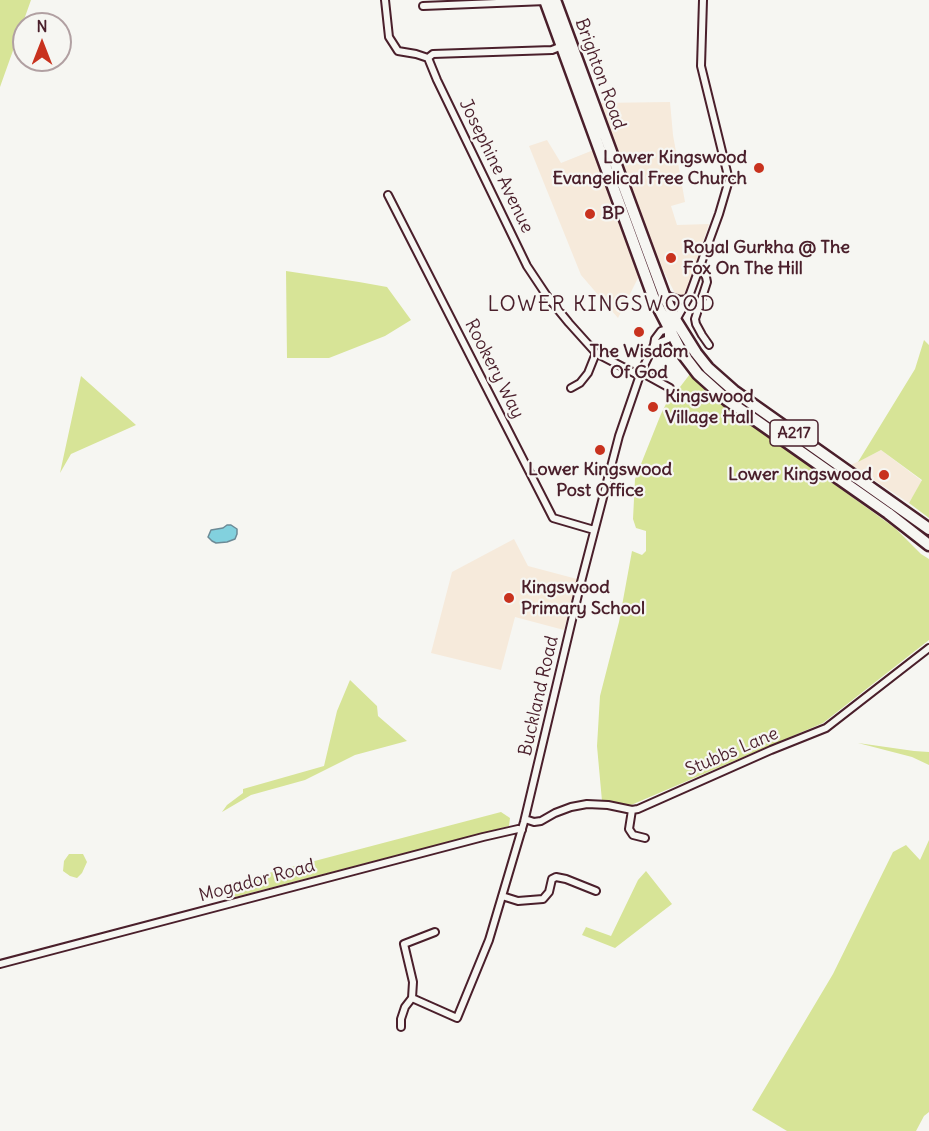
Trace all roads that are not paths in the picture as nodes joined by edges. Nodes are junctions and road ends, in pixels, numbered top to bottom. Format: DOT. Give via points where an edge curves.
graph roads {
  1 [pos="385,0"];
  2 [pos="546,0"];
  3 [pos="555,0"];
  4 [pos="703,0"];
  5 [pos="423,6"];
  6 [pos="562,46"];
  7 [pos="428,58"];
  8 [pos="388,195"];
  9 [pos="699,267"];
  10 [pos="664,295"];
  11 [pos="688,299"];
  12 [pos="672,325"];
  13 [pos="709,345"];
  14 [pos="596,353"];
  15 [pos="640,374"];
  16 [pos="571,387"];
  17 [pos="670,388"];
  18 [pos="929,529"];
  19 [pos="594,530"];
  20 [pos="929,545"];
  21 [pos="929,648"];
  22 [pos="632,810"];
  23 [pos="525,819"];
  24 [pos="522,830"];
  25 [pos="645,838"];
  26 [pos="596,891"];
  27 [pos="502,896"];
  28 [pos="435,932"];
  29 [pos="0,964"];
  30 [pos="412,998"];
  31 [pos="401,1027"];
  1 -- 7 [label="street" via="389,37 398,51"];
  2 -- 5 [label="street"];
  2 -- 6 [label="highway, Brighton Road / A217"];
  3 -- 10 [label="highway, Brighton Road / A217"];
  4 -- 9 [label="street, Buckland Road" via="700,66 729,180"];
  6 -- 7 [label="street" via="552,50 433,54"];
  6 -- 12 [label="highway, Brighton Road / A217" via="654,299"];
  7 -- 14 [label="street, Josephine Avenue" via="527,266"];
  8 -- 19 [label="street, Rookery Way" via="553,518"];
  9 -- 11 [label="street, Buckland Road"];
  9 -- 13 [label="street" via="706,282 695,319"];
  10 -- 11 [label="street"];
  10 -- 12 [label="highway, Brighton Road / A217"];
  11 -- 12 [label="street, Buckland Road"];
  12 -- 15 [label="street, Buckland Road" via="655,339"];
  12 -- 18 [label="highway, Brighton Road / A217" via="708,368 734,391"];
  12 -- 20 [label="highway, Brighton Road / A217" via="682,353 710,386"];
  14 -- 15 [label="street, Josephine Avenue"];
  14 -- 16 [label="street" via="588,373"];
  15 -- 17 [label="street, Josephine Avenue"];
  15 -- 19 [label="street, Buckland Road"];
  19 -- 23 [label="street, Buckland Road"];
  21 -- 22 [label="street, Stubbs Lane" via="826,728"];
  22 -- 23 [label="street" via="587,804 540,821"];
  22 -- 25 [label="street" via="629,829"];
  23 -- 24 [label="street, Buckland Road"];
  24 -- 27 [label="street, Buckland Road"];
  24 -- 29 [label="street, Mogador Road"];
  26 -- 27 [label="street" via="556,877 543,898 518,901"];
  27 -- 30 [label="street, Buckland Road" via="489,940 457,1018"];
  28 -- 30 [label="street" via="404,944 413,982"];
  30 -- 31 [label="street" via="405,1007"];
}
